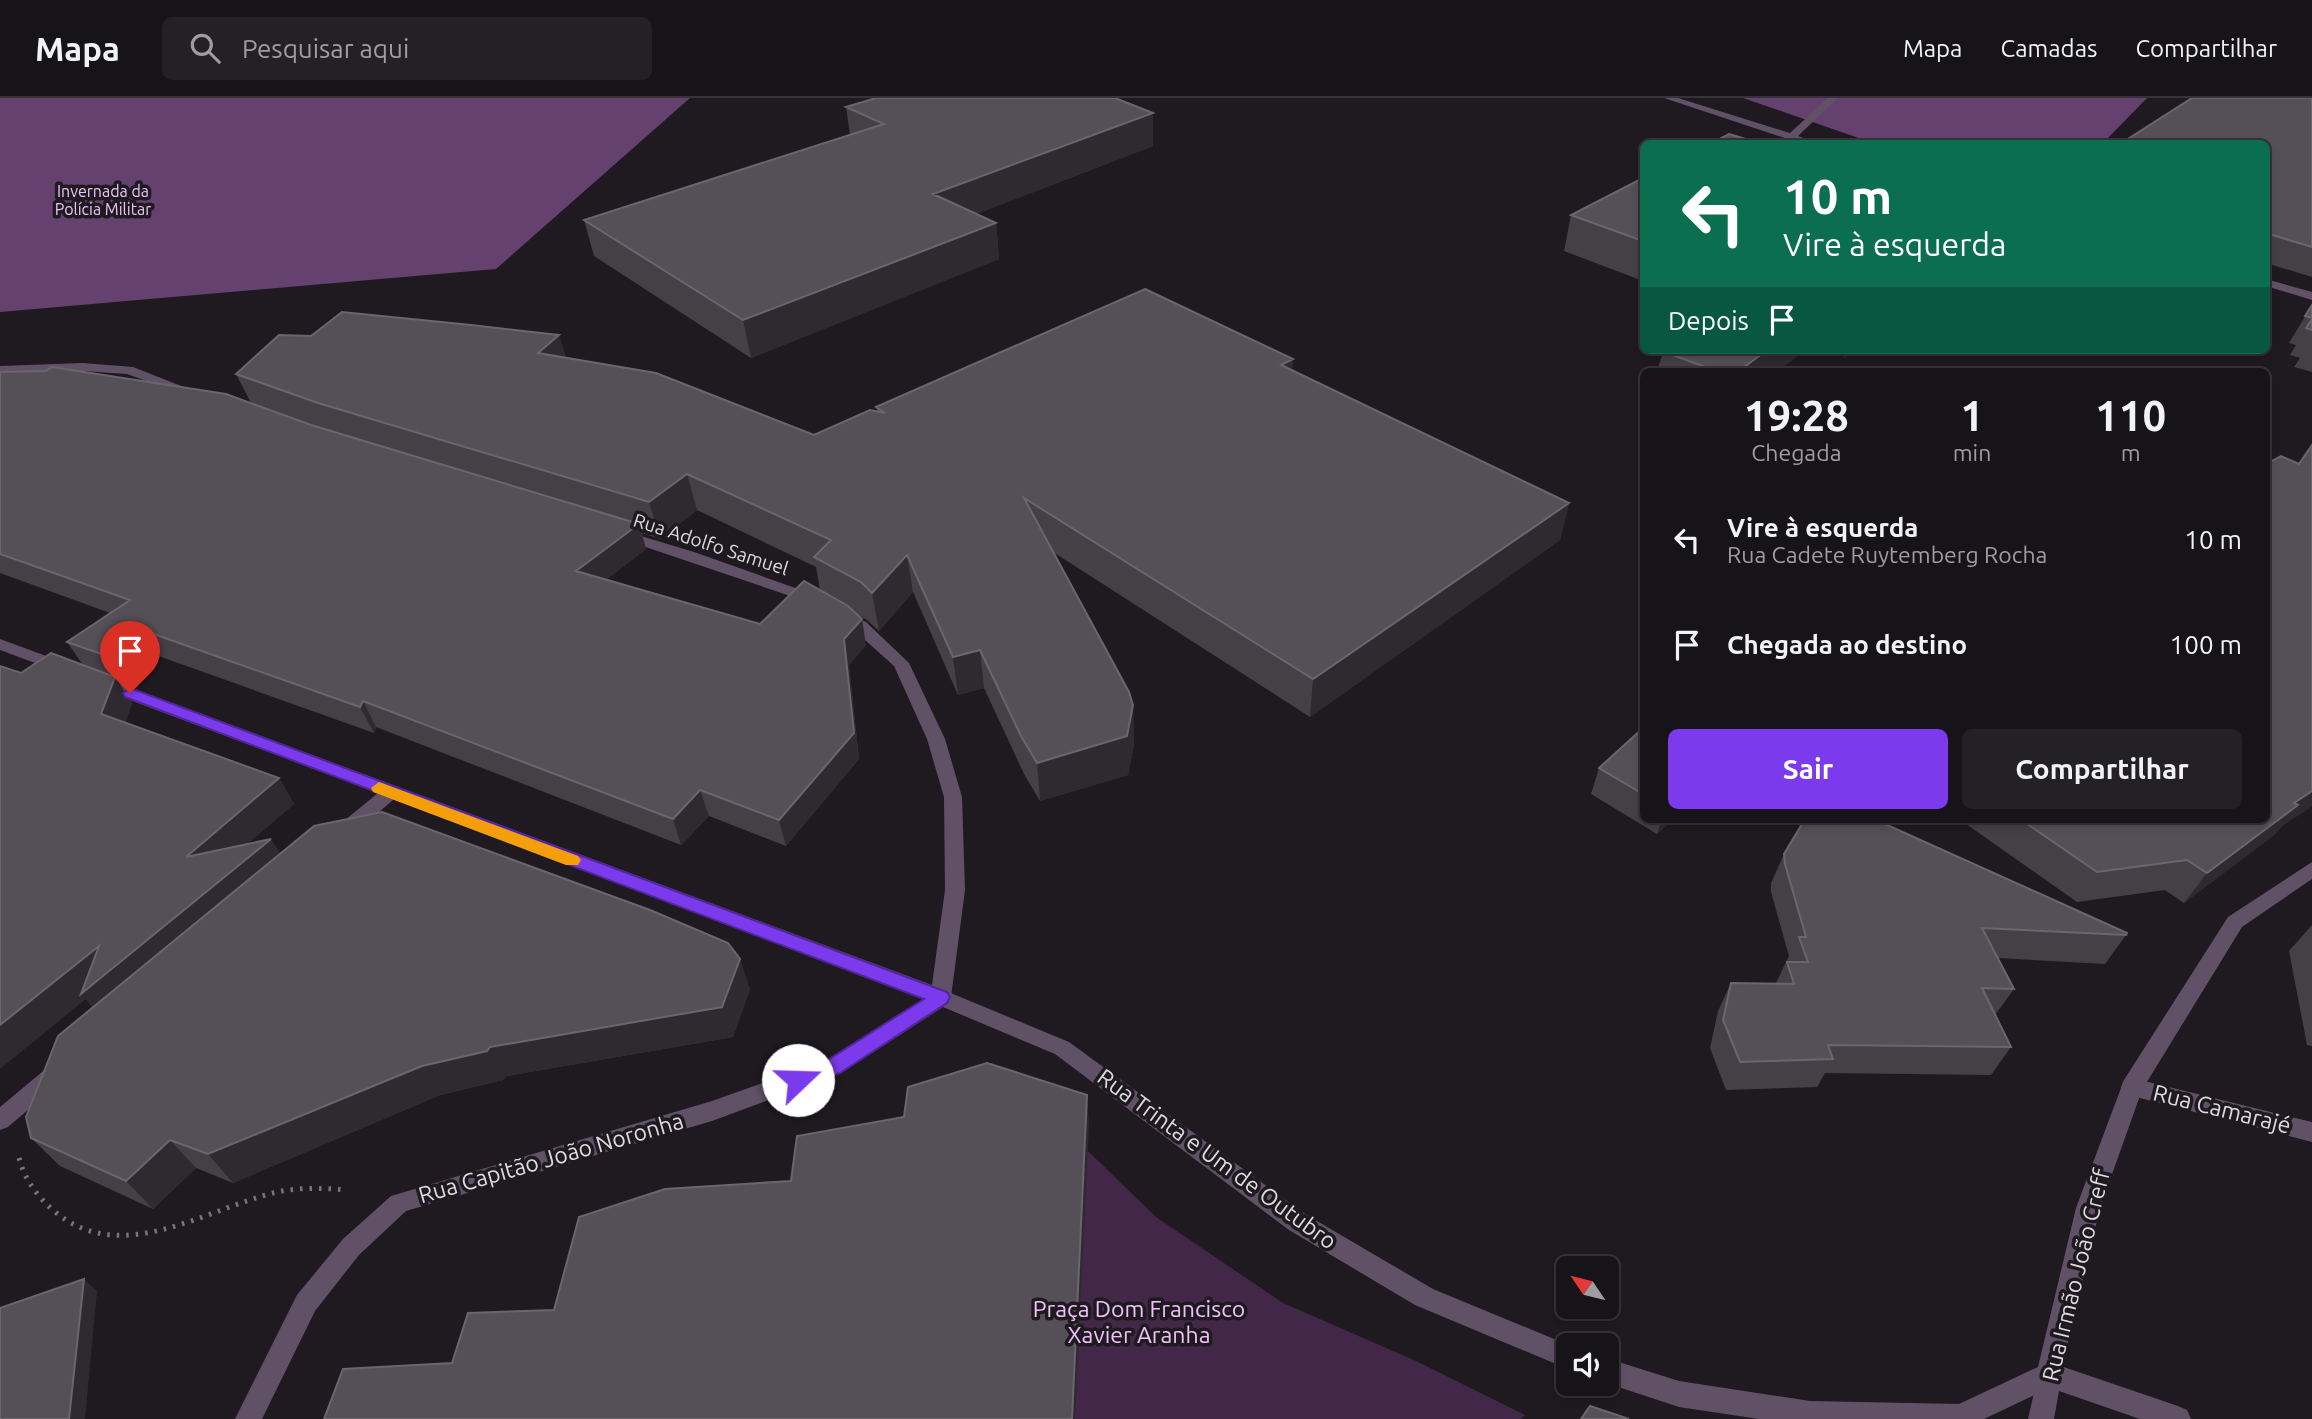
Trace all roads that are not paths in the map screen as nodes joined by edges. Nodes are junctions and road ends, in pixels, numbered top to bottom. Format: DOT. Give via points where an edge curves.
graph roads {
  1 [pos="1669,98"];
  2 [pos="1833,98"];
  3 [pos="1792,136"];
  4 [pos="1804,140"];
  5 [pos="2270,283"];
  6 [pos="2312,296"];
  7 [pos="0,370"];
  8 [pos="205,398"];
  9 [pos="609,530"];
  10 [pos="0,644"];
  11 [pos="391,792"];
  12 [pos="327,846"];
  13 [pos="2312,869"];
  14 [pos="941,997"];
  15 [pos="72,1060"];
  16 [pos="2132,1087"];
  17 [pos="4,1117"];
  18 [pos="2312,1132"];
  19 [pos="1556,1352"];
  20 [pos="1619,1374"];
  21 [pos="2049,1375"];
  22 [pos="248,1419"];
  23 [pos="2040,1419"];
  24 [pos="2178,1419"];
  1 -- 3 [label="street"];
  2 -- 3 [label="street"];
  3 -- 4 [label="street"];
  5 -- 6 [label="street"];
  7 -- 8 [label="street" via="129,370"];
  9 -- 14 [label="street, Rua Adolfo Samuel" via="808,596 860,626 901,663 936,739 953,797 956,890"];
  10 -- 11 [label="street, Rua Trinta e Um de Outubro"];
  11 -- 12 [label="street"];
  11 -- 14 [label="street, Rua Trinta e Um de Outubro"];
  13 -- 16 [label="street, Rua Irmão João Creff" via="2235,922"];
  14 -- 19 [label="street, Rua Trinta e Um de Outubro" via="1062,1048 1297,1222 1424,1297"];
  14 -- 22 [label="street, Rua Capitão João Noronha" via="833,1067 712,1111 399,1203 351,1247 306,1303"];
  15 -- 17 [label="street"];
  16 -- 18 [label="street, Rua Camarajé"];
  16 -- 21 [label="street, Rua Irmão João Creff" via="2088,1208"];
  20 -- 21 [label="street" via="1679,1394 1810,1414 1961,1417"];
  21 -- 23 [label="street, Rua Irmão João Creff"];
  21 -- 24 [label="street"];
}
